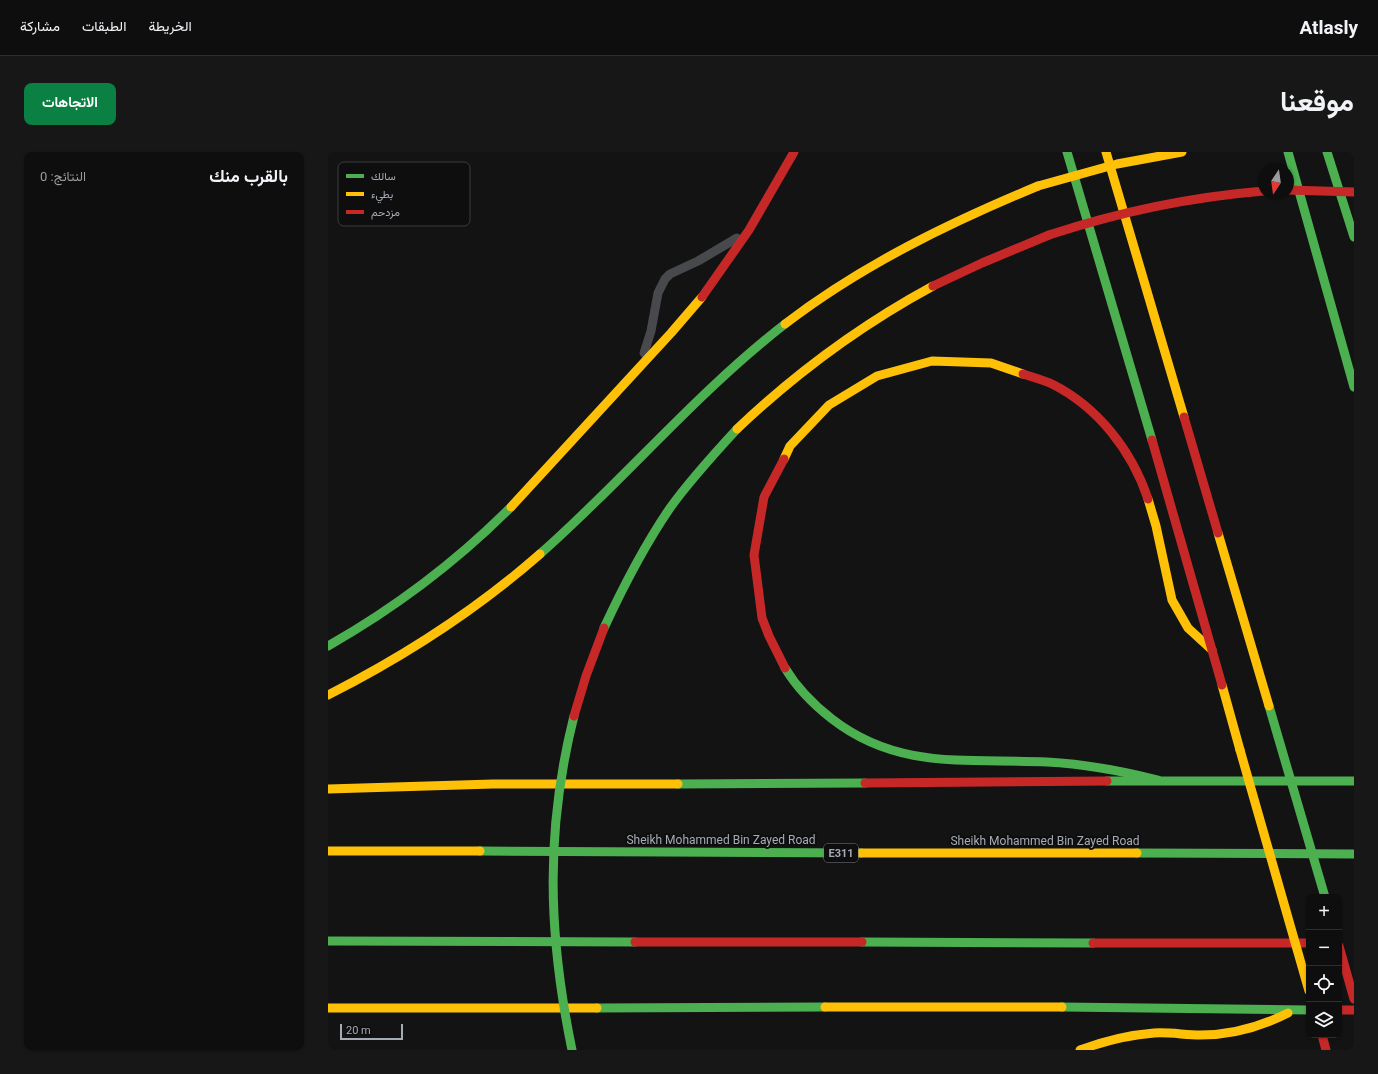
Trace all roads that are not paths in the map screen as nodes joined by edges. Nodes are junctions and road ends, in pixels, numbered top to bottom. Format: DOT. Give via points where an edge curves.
graph roads {
  1 [pos="794,152"];
  2 [pos="1067,152"];
  3 [pos="1106,152"];
  4 [pos="1182,152"];
  5 [pos="1288,152"];
  6 [pos="1327,152"];
  7 [pos="1294,190"];
  8 [pos="1258,192"];
  9 [pos="1354,192"];
  10 [pos="753,224"];
  11 [pos="1354,237"];
  12 [pos="634,372"];
  13 [pos="1354,388"];
  14 [pos="328,646"];
  15 [pos="1212,650"];
  16 [pos="328,694"];
  17 [pos="1158,780"];
  18 [pos="1354,781"];
  19 [pos="328,789"];
  20 [pos="328,851"];
  21 [pos="1354,854"];
  22 [pos="1324,894"];
  23 [pos="328,941"];
  24 [pos="1306,943"];
  25 [pos="1342,944"];
  26 [pos="1306,980"];
  27 [pos="1354,999"];
  28 [pos="328,1008"];
  29 [pos="1294,1010"];
  30 [pos="1306,1010"];
  31 [pos="1342,1010"];
  32 [pos="1354,1010"];
  33 [pos="1323,1038"];
  34 [pos="572,1050"];
  35 [pos="1080,1050"];
  36 [pos="1326,1050"];
  1 -- 10 [label="highway"];
  2 -- 15 [label="highway, bridge"];
  3 -- 22 [label="highway, bridge"];
  4 -- 16 [label="highway, bridge" via="1117,164 1038,186 940,228 848,280 804,310 722,376 576,520 481,602 401,656"];
  5 -- 13 [label="highway"];
  6 -- 11 [label="highway"];
  7 -- 9 [label="highway, bridge"];
  8 -- 34 [label="highway, bridge" via="1171,202 1128,211 1049,235 986,260 941,282 849,337 777,393 706,462 639,558 604,628 576,705 560,779 554,827 552,904 560,990"];
  10 -- 12 [label="highway" via="698,302"];
  10 -- 12 [label="lane" via="717,250 665,279 658,293 644,353"];
  12 -- 14 [label="highway" via="486,532 417,589"];
  15 -- 17 [label="highway" via="1188,628 1176,610 1150,504 1129,458 1115,437 1080,402 1038,377 990,362 966,360 916,363 881,374 848,390 809,421 793,440 769,483 761,506 753,555 754,580 760,610 775,650 787,672 819,709 838,725 860,738 906,756 930,760 1072,764 1101,767"];
  15 -- 26 [label="highway, bridge"];
  17 -- 18 [label="highway"];
  17 -- 19 [label="highway" via="955,784 493,784"];
  20 -- 21 [label="highway, Sheikh Mohammed Bin Zayed Road / E311"];
  23 -- 24 [label="highway"];
  25 -- 27 [label="highway"];
  28 -- 29 [label="highway" via="1030,1006"];
  29 -- 30 [label="highway"];
  29 -- 35 [label="highway" via="1274,1021 1230,1034 1156,1033 1104,1041"];
  31 -- 32 [label="highway"];
  33 -- 36 [label="highway"];
}
